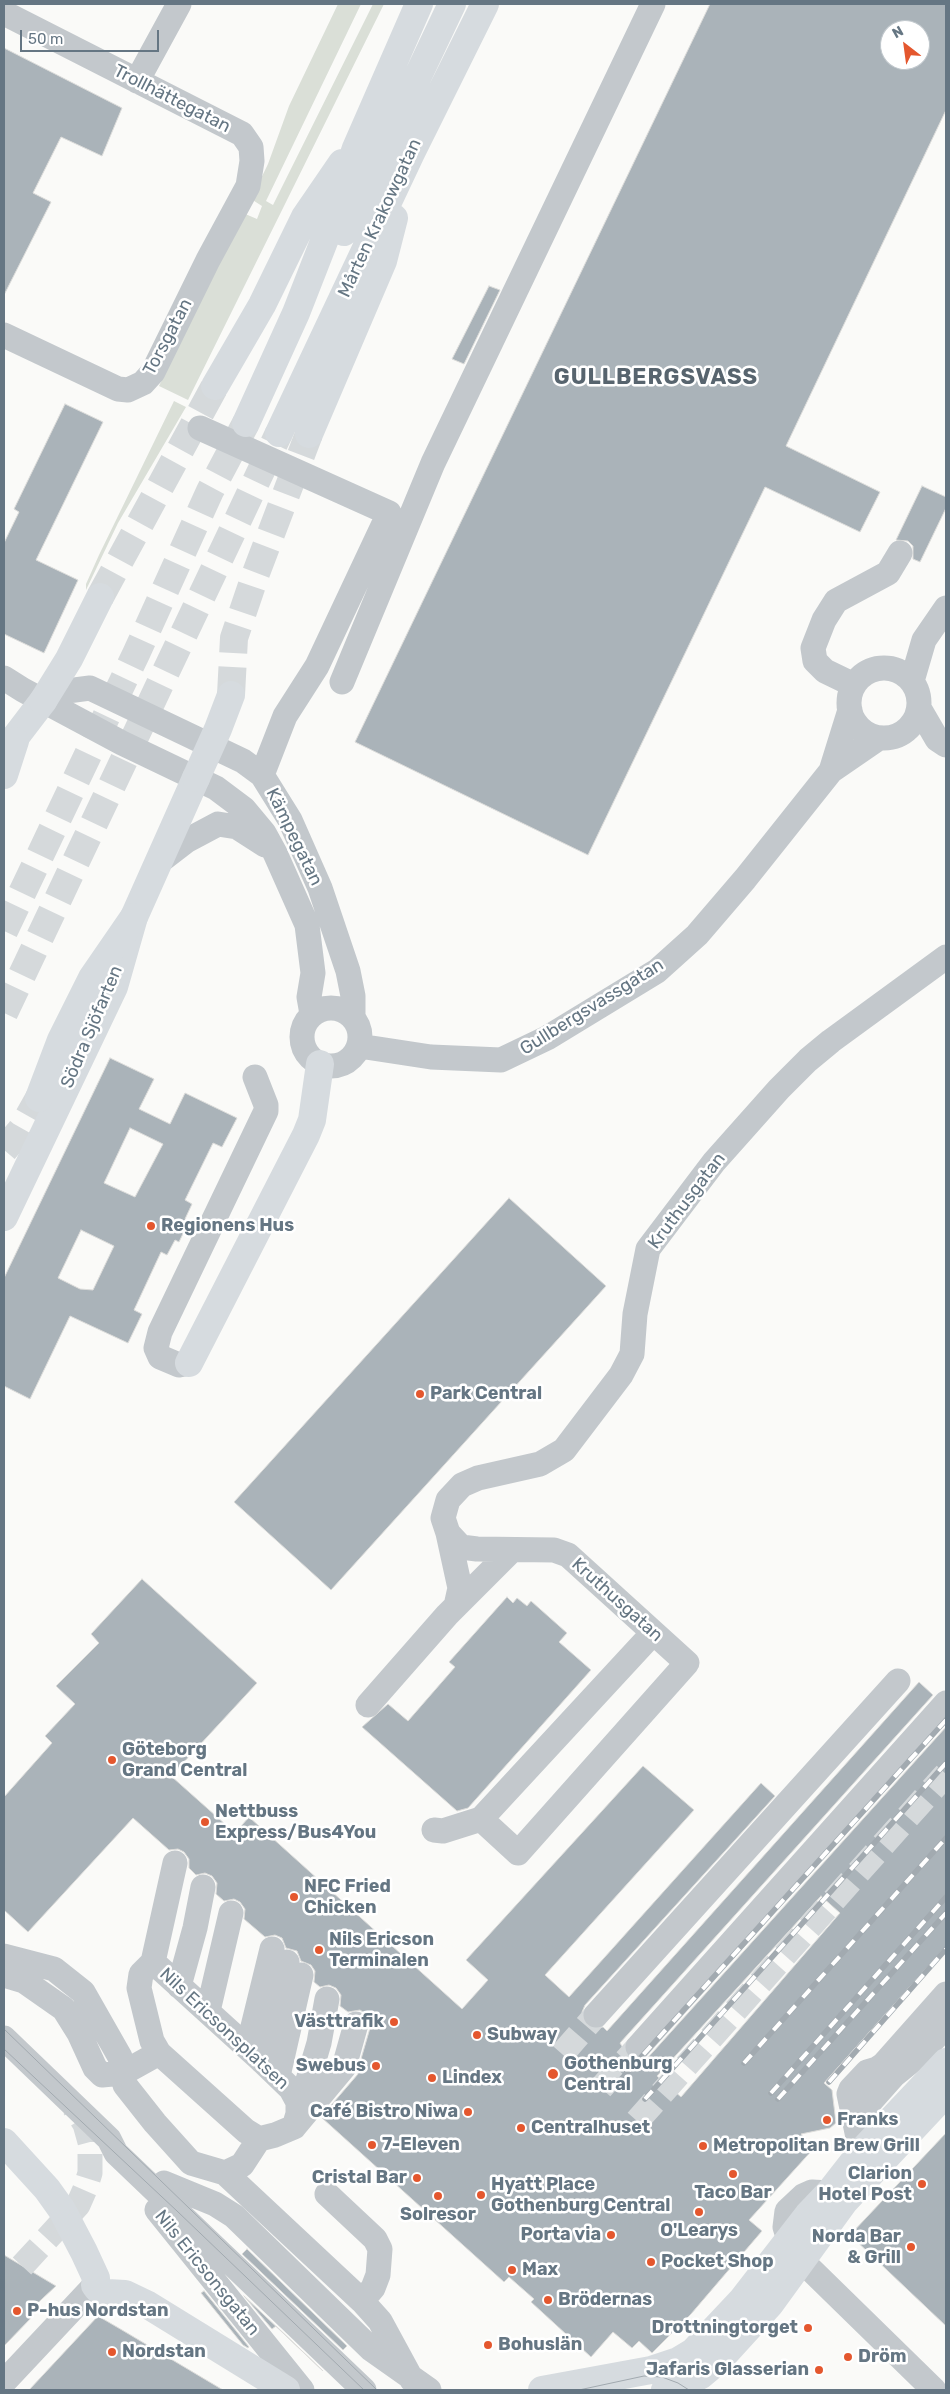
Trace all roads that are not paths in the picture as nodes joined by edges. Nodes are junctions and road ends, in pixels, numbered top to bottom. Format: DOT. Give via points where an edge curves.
graph roads {
  1 [pos="179,4"];
  2 [pos="419,4"];
  3 [pos="452,4"];
  4 [pos="485,4"];
  5 [pos="653,4"];
  6 [pos="4,14"];
  7 [pos="137,81"];
  8 [pos="362,135"];
  9 [pos="411,153"];
  10 [pos="208,260"];
  11 [pos="296,313"];
  12 [pos="4,335"];
  13 [pos="215,386"];
  14 [pos="246,423"];
  15 [pos="200,428"];
  16 [pos="279,433"];
  17 [pos="310,434"];
  18 [pos="900,553"];
  19 [pos="100,597"];
  20 [pos="946,608"];
  21 [pos="924,640"];
  22 [pos="882,668"];
  23 [pos="4,678"];
  24 [pos="912,680"];
  25 [pos="342,682"];
  26 [pos="854,685"];
  27 [pos="231,695"];
  28 [pos="43,701"];
  29 [pos="920,708"];
  30 [pos="850,710"];
  31 [pos="889,736"];
  32 [pos="942,742"];
  33 [pos="9,747"];
  34 [pos="210,747"];
  35 [pos="831,771"];
  36 [pos="262,774"];
  37 [pos="4,775"];
  38 [pos="196,778"];
  39 [pos="275,853"];
  40 [pos="160,861"];
  41 [pos="134,917"];
  42 [pos="946,957"];
  43 [pos="312,1014"];
  44 [pos="353,1018"];
  45 [pos="359,1046"];
  46 [pos="320,1064"];
  47 [pos="255,1077"];
  48 [pos="39,1098"];
  49 [pos="4,1217"];
  50 [pos="189,1363"];
  51 [pos="448,1533"];
  52 [pos="512,1550"];
  53 [pos="456,1606"];
  54 [pos="653,1633"];
  55 [pos="898,1681"];
  56 [pos="946,1703"];
  57 [pos="368,1705"];
  58 [pos="481,1819"];
  59 [pos="434,1830"];
  60 [pos="266,1943"];
  61 [pos="4,1956"];
  62 [pos="4,1975"];
  63 [pos="946,1994"];
  64 [pos="596,2015"];
  65 [pos="946,2026"];
  66 [pos="4,2038"];
  67 [pos="233,2039"];
  68 [pos="638,2047"];
  69 [pos="159,2053"];
  70 [pos="946,2062"];
  71 [pos="123,2073"];
  72 [pos="946,2093"];
  73 [pos="854,2120"];
  74 [pos="259,2139"];
  75 [pos="4,2142"];
  76 [pos="112,2146"];
  77 [pos="861,2152"];
  78 [pos="225,2173"];
  79 [pos="164,2183"];
  80 [pos="327,2194"];
  81 [pos="190,2216"];
  82 [pos="794,2250"];
  83 [pos="95,2282"];
  84 [pos="362,2301"];
  85 [pos="4,2382"];
  86 [pos="420,2385"];
  87 [pos="574,2387"];
  88 [pos="286,2390"];
  89 [pos="302,2390"];
  90 [pos="364,2390"];
  91 [pos="377,2390"];
  92 [pos="542,2390"];
  93 [pos="665,2390"];
  94 [pos="934,2390"];
  1 -- 7 [label="street"];
  2 -- 8 [label="main road"];
  3 -- 11 [label="main road" via="344,231"];
  4 -- 9 [label="main road, Mårten Krakowgatan"];
  5 -- 25 [label="street" via="433,463"];
  6 -- 7 [label="street, Trollhättegatan"];
  7 -- 10 [label="street, Trollhättegatan" via="242,134 251,147 248,186"];
  8 -- 11 [label="main road"];
  8 -- 13 [label="main road" via="305,217 262,305"];
  9 -- 16 [label="main road, Mårten Krakowgatan"];
  9 -- 17 [label="main road" via="382,261"];
  10 -- 12 [label="street, Torsgatan" via="153,372 136,388 118,389"];
  11 -- 14 [label="main road"];
  15 -- 36 [label="street" via="389,513 317,666 285,716"];
  18 -- 26 [label="street" via="888,573 836,602 824,620 813,648 815,661 825,671"];
  19 -- 28 [label="main road" via="69,659"];
  20 -- 21 [label="street"];
  21 -- 22 [label="street"];
  21 -- 24 [label="street"];
  22 -- 24 [label="street" via="898,670"];
  22 -- 26 [label="street" via="866,673"];
  23 -- 28 [label="street, Kämpegatan"];
  24 -- 29 [label="street"];
  26 -- 30 [label="street, Gullbergsvassgatan"];
  27 -- 34 [label="main road, Södra Sjöfarten"];
  28 -- 33 [label="main road"];
  28 -- 34 [label="street, Kämpegatan" via="62,692 90,688"];
  28 -- 38 [label="street, Kämpegatan"];
  29 -- 31 [label="street, Gullbergsvassgatan" via="913,723"];
  29 -- 32 [label="street"];
  30 -- 31 [label="street" via="860,728"];
  30 -- 35 [label="street, Gullbergsvassgatan"];
  31 -- 32 [label="street"];
  31 -- 35 [label="street, Gullbergsvassgatan"];
  33 -- 37 [label="main road"];
  34 -- 36 [label="street, Kämpegatan" via="243,761"];
  34 -- 38 [label="main road, Södra Sjöfarten"];
  35 -- 45 [label="street, Gullbergsvassgatan" via="697,935 656,971 547,1038 501,1060 431,1057"];
  36 -- 44 [label="street, Kämpegatan" via="290,820 320,888 348,971"];
  38 -- 39 [label="street, Kämpegatan" via="244,809 264,833"];
  38 -- 40 [label="main road, Södra Sjöfarten"];
  39 -- 40 [label="street, Kämpegatan" via="238,827 218,824 186,841"];
  39 -- 43 [label="street, Kämpegatan" via="307,924 313,973 309,997"];
  40 -- 41 [label="main road, Södra Sjöfarten"];
  41 -- 48 [label="main road" via="92,978"];
  41 -- 49 [label="main road, Södra Sjöfarten" via="114,987"];
  42 -- 51 [label="street, Kruthusgatan" via="808,1060 714,1162 648,1250 634,1314 632,1354 621,1375 564,1450 540,1464 478,1478 462,1485 448,1500 443,1518"];
  43 -- 44 [label="street" via="331,1008 344,1011"];
  43 -- 46 [label="street" via="304,1025 302,1038 305,1051"];
  44 -- 45 [label="street" via="360,1034"];
  45 -- 46 [label="street" via="344,1063"];
  46 -- 50 [label="main road" via="312,1120 306,1135"];
  47 -- 50 [label="street" via="266,1111 160,1332 156,1348 160,1358 179,1365"];
  51 -- 52 [label="street, Kruthusgatan" via="461,1547"];
  51 -- 53 [label="street, Kruthusgatan" via="460,1588"];
  52 -- 53 [label="street"];
  52 -- 54 [label="street, Kruthusgatan" via="554,1550 568,1555"];
  53 -- 57 [label="street"];
  54 -- 58 [label="street"];
  54 -- 58 [label="street, Kruthusgatan" via="687,1664 518,1853"];
  55 -- 64 [label="street"];
  56 -- 68 [label="street"];
  58 -- 59 [label="street" via="443,1831"];
  60 -- 67 [label="street"];
  60 -- 67 [label="street"];
  60 -- 67 [label="street"];
  60 -- 67 [label="street"];
  60 -- 67 [label="street" via="209,1941"];
  60 -- 67 [label="street" via="319,2043"];
  60 -- 67 [label="street" via="344,2067"];
  61 -- 71 [label="street" via="54,1969 83,1992 120,2057"];
  62 -- 71 [label="street" via="24,1981 64,2009 102,2076"];
  63 -- 73 [label="street" via="884,2065 867,2072 851,2089"];
  65 -- 73 [label="street" via="920,2054 894,2075"];
  66 -- 76 [label="street"];
  67 -- 69 [label="street, Nils Ericsonsplatsen" via="141,1974 139,1988 152,2041"];
  67 -- 74 [label="street" via="275,2135"];
  69 -- 71 [label="street"];
  69 -- 74 [label="street, Nils Ericsonsplatsen"];
  70 -- 77 [label="main road"];
  71 -- 78 [label="street" via="125,2085 191,2163"];
  72 -- 82 [label="main road" via="844,2202"];
  73 -- 77 [label="street"];
  74 -- 78 [label="street" via="242,2165"];
  75 -- 83 [label="main road" via="62,2210"];
  76 -- 79 [label="street" via="124,2144"];
  76 -- 81 [label="street"];
  76 -- 89 [label="street, Nils Ericsonsgatan" via="145,2195"];
  77 -- 82 [label="main road" via="829,2193"];
  78 -- 84 [label="street"];
  79 -- 81 [label="street"];
  79 -- 86 [label="street" via="215,2204 234,2216 379,2356"];
  80 -- 84 [label="street" via="375,2239 380,2249 378,2275 373,2288"];
  81 -- 90 [label="street"];
  81 -- 91 [label="street"];
  82 -- 87 [label="main road" via="693,2352 661,2367"];
  82 -- 93 [label="main road" via="770,2304 719,2360 701,2375"];
  82 -- 94 [label="street"];
  83 -- 85 [label="street"];
  83 -- 88 [label="main road, Nils Ericsonsgatan" via="106,2276 115,2281 125,2294"];
  84 -- 86 [label="street" via="380,2321"];
  87 -- 92 [label="main road"];
}
